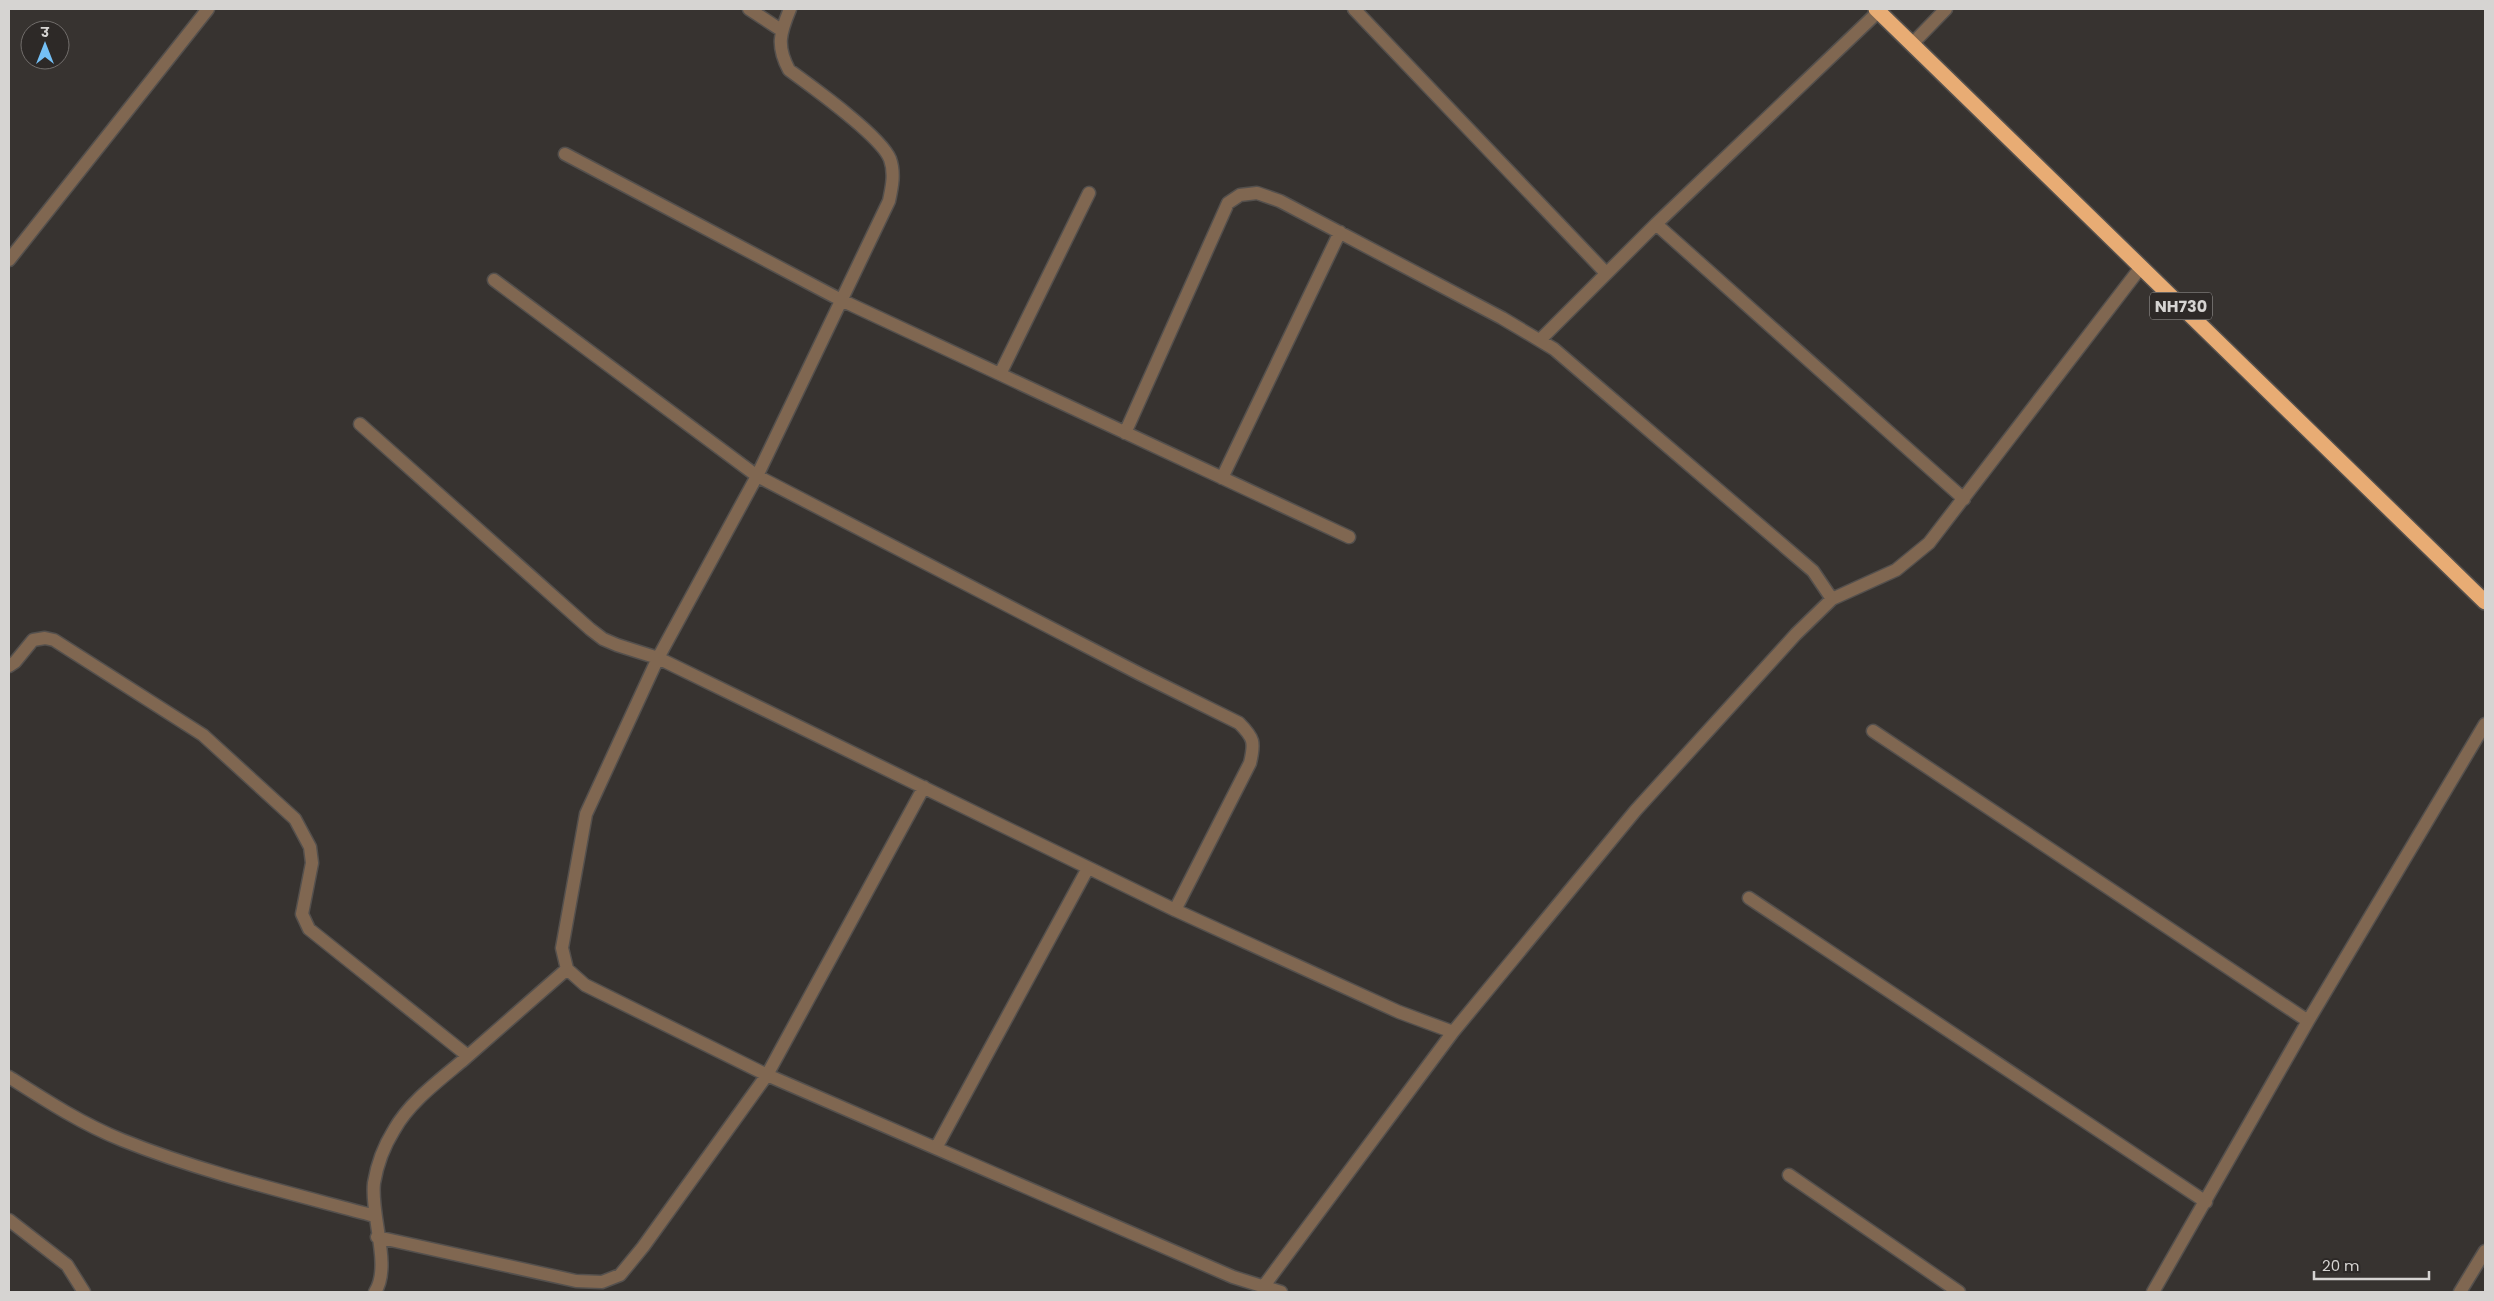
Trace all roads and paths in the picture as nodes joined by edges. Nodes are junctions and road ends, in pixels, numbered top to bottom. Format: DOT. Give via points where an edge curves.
graph roads {
  1 [pos="208,9"];
  2 [pos="749,9"];
  3 [pos="790,9"];
  4 [pos="1354,9"];
  5 [pos="1946,9"];
  6 [pos="1878,10"];
  7 [pos="781,30"];
  8 [pos="1912,44"];
  9 [pos="566,154"];
  10 [pos="1089,193"];
  11 [pos="1656,224"];
  12 [pos="1340,232"];
  13 [pos="9,260"];
  14 [pos="2141,267"];
  15 [pos="1606,273"];
  16 [pos="494,280"];
  17 [pos="841,300"];
  18 [pos="1540,340"];
  19 [pos="1000,374"];
  20 [pos="360,424"];
  21 [pos="1125,433"];
  22 [pos="757,476"];
  23 [pos="1222,478"];
  24 [pos="1964,499"];
  25 [pos="1349,538"];
  26 [pos="1832,598"];
  27 [pos="2485,602"];
  28 [pos="658,658"];
  29 [pos="9,666"];
  30 [pos="2485,724"];
  31 [pos="1873,732"];
  32 [pos="924,787"];
  33 [pos="1088,868"];
  34 [pos="1749,898"];
  35 [pos="1174,910"];
  36 [pos="567,969"];
  37 [pos="2308,1021"];
  38 [pos="1453,1032"];
  39 [pos="468,1056"];
  40 [pos="767,1075"];
  41 [pos="9,1077"];
  42 [pos="936,1148"];
  43 [pos="1789,1175"];
  44 [pos="2206,1202"];
  45 [pos="374,1216"];
  46 [pos="9,1220"];
  47 [pos="377,1237"];
  48 [pos="2485,1251"];
  49 [pos="602,1282"];
  50 [pos="1263,1287"];
  51 [pos="84,1292"];
  52 [pos="375,1292"];
  53 [pos="593,1292"];
  54 [pos="1280,1292"];
  55 [pos="1959,1292"];
  56 [pos="2153,1292"];
  57 [pos="2460,1292"];
  1 -- 13 [label="street"];
  2 -- 7 [label="street"];
  3 -- 7 [label="street"];
  4 -- 15 [label="street"];
  5 -- 8 [label="street"];
  6 -- 8 [label="highway, NH730"];
  6 -- 11 [label="street"];
  7 -- 17 [label="street" via="781,55 789,70 879,142 890,159 893,180 889,201"];
  8 -- 14 [label="highway, NH730"];
  9 -- 17 [label="street"];
  10 -- 19 [label="street"];
  11 -- 15 [label="street"];
  11 -- 24 [label="street"];
  12 -- 18 [label="street"];
  12 -- 21 [label="street" via="1280,201 1257,193 1240,195 1228,204"];
  12 -- 23 [label="street"];
  14 -- 24 [label="street"];
  14 -- 27 [label="highway, NH730"];
  15 -- 18 [label="street"];
  16 -- 22 [label="street"];
  17 -- 19 [label="street"];
  17 -- 22 [label="street"];
  18 -- 26 [label="street" via="1554,348 1813,570"];
  19 -- 21 [label="street"];
  20 -- 28 [label="street" via="590,629 603,639"];
  21 -- 23 [label="street"];
  22 -- 28 [label="street"];
  22 -- 35 [label="street" via="1239,723 1251,735 1254,747 1250,763"];
  23 -- 25 [label="street"];
  24 -- 26 [label="street" via="1929,543 1910,561"];
  26 -- 38 [label="street" via="1636,810"];
  28 -- 32 [label="street"];
  28 -- 36 [label="street" via="586,814 562,948"];
  29 -- 39 [label="street" via="33,640 54,640 210,741 295,819 310,847 312,862 302,914 309,929"];
  30 -- 37 [label="street"];
  31 -- 37 [label="street"];
  32 -- 33 [label="street"];
  32 -- 40 [label="street"];
  33 -- 35 [label="street"];
  33 -- 42 [label="street"];
  34 -- 44 [label="street"];
  35 -- 38 [label="street" via="1399,1012"];
  36 -- 39 [label="street"];
  36 -- 40 [label="street" via="585,985"];
  37 -- 44 [label="street"];
  38 -- 50 [label="street"];
  39 -- 45 [label="street" via="428,1091 394,1128 374,1182"];
  40 -- 42 [label="street"];
  40 -- 49 [label="street" via="643,1247 620,1275"];
  41 -- 45 [label="street" via="51,1104 121,1140 210,1172"];
  42 -- 50 [label="street" via="1233,1277"];
  43 -- 55 [label="street"];
  44 -- 56 [label="street"];
  45 -- 47 [label="street"];
  46 -- 51 [label="street" via="67,1265"];
  47 -- 49 [label="street" via="576,1280"];
  47 -- 52 [label="street" via="381,1274"];
  48 -- 57 [label="street"];
  49 -- 53 [label="street"];
  50 -- 54 [label="street"];
}
